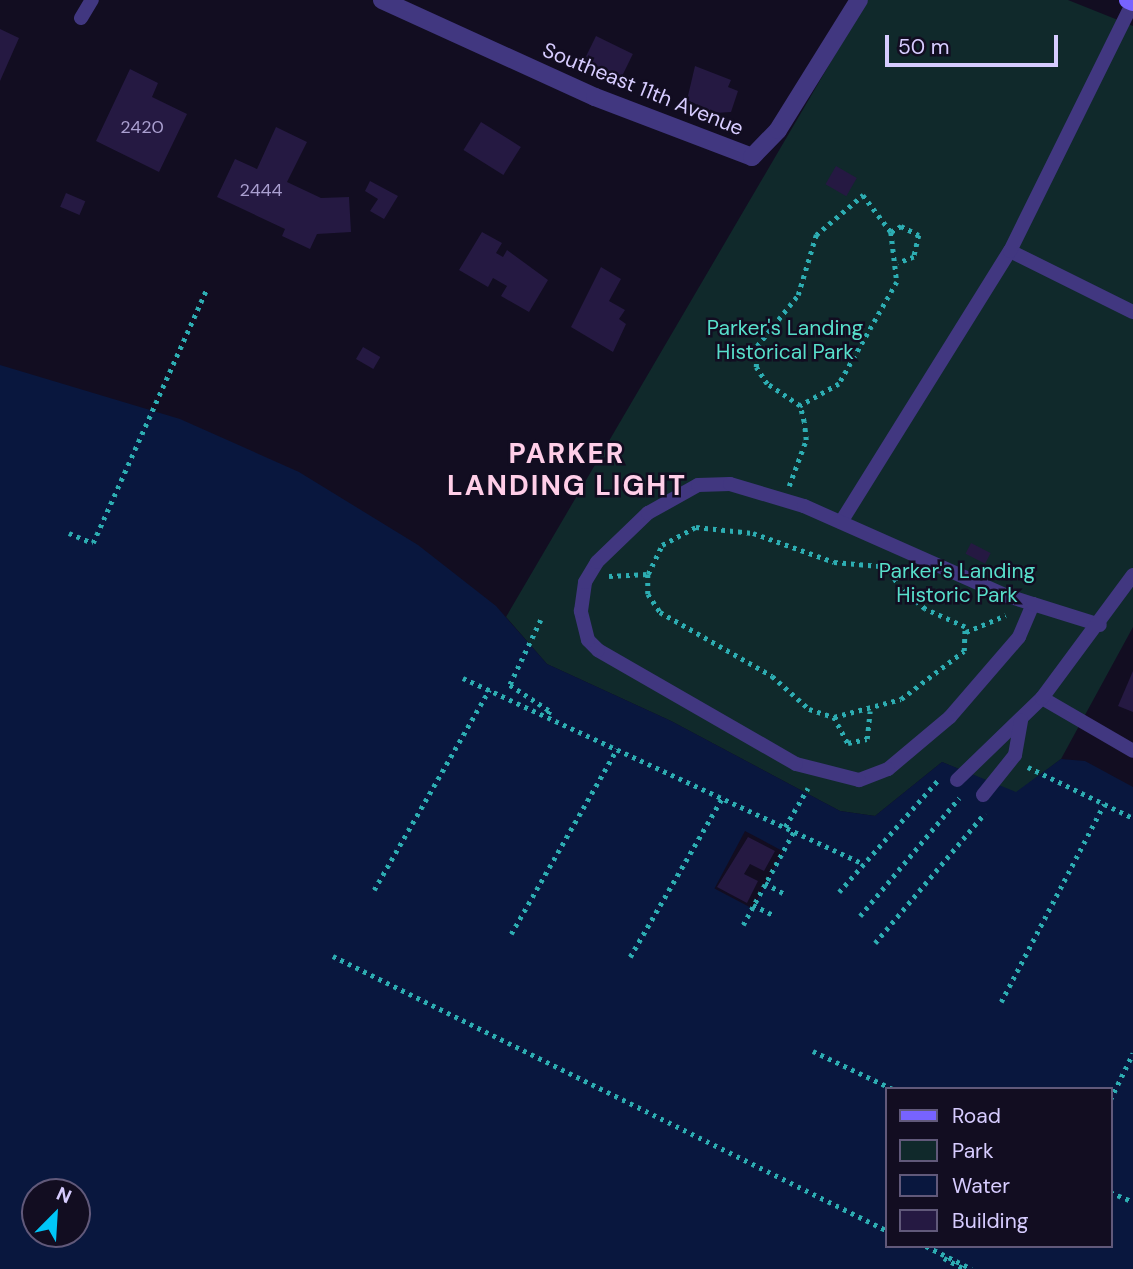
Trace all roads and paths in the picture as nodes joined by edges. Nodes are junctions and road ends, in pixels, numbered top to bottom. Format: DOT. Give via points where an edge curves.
graph roads {
  1 [pos="92,0"];
  2 [pos="382,0"];
  3 [pos="859,0"];
  4 [pos="1131,1"];
  5 [pos="81,18"];
  6 [pos="891,232"];
  7 [pos="1010,251"];
  8 [pos="898,263"];
  9 [pos="207,288"];
  10 [pos="1133,312"];
  11 [pos="800,405"];
  12 [pos="783,499"];
  13 [pos="841,522"];
  14 [pos="69,533"];
  15 [pos="900,550"];
  16 [pos="890,569"];
  17 [pos="592,572"];
  18 [pos="648,574"];
  19 [pos="1133,575"];
  20 [pos="1033,604"];
  21 [pos="541,620"];
  22 [pos="1100,625"];
  23 [pos="966,632"];
  24 [pos="463,678"];
  25 [pos="489,690"];
  26 [pos="1042,698"];
  27 [pos="870,710"];
  28 [pos="547,717"];
  29 [pos="834,717"];
  30 [pos="1021,721"];
  31 [pos="617,750"];
  32 [pos="1133,751"];
  33 [pos="1016,776"];
  34 [pos="955,782"];
  35 [pos="808,788"];
  36 [pos="722,798"];
  37 [pos="987,801"];
  38 [pos="1104,804"];
  39 [pos="1133,818"];
  40 [pos="785,827"];
  41 [pos="794,831"];
  42 [pos="864,864"];
  43 [pos="765,883"];
  44 [pos="374,890"];
  45 [pos="839,892"];
  46 [pos="787,895"];
  47 [pos="754,905"];
  48 [pos="776,916"];
  49 [pos="860,916"];
  50 [pos="743,925"];
  51 [pos="511,934"];
  52 [pos="876,943"];
  53 [pos="333,956"];
  54 [pos="630,957"];
  55 [pos="1001,1002"];
  56 [pos="813,1051"];
  57 [pos="1133,1054"];
  58 [pos="890,1087"];
  59 [pos="1112,1096"];
  60 [pos="1112,1193"];
  61 [pos="1133,1202"];
  62 [pos="884,1227"];
  63 [pos="923,1248"];
  64 [pos="930,1248"];
  65 [pos="965,1269"];
  66 [pos="972,1269"];
  1 -- 5 [label="lane"];
  2 -- 3 [label="street, Southeast 11th Avenue" via="595,97 752,157 778,130"];
  4 -- 7 [label="lane"];
  6 -- 8 [label="path"];
  6 -- 8 [label="path" via="901,226 919,234 914,257"];
  6 -- 11 [label="path" via="863,195 808,248 797,295 757,346 756,367 767,384"];
  7 -- 10 [label="lane"];
  7 -- 13 [label="lane"];
  8 -- 11 [label="path" via="890,304 850,369 839,384"];
  9 -- 14 [label="path" via="93,543"];
  11 -- 12 [label="path" via="806,440"];
  12 -- 13 [label="lane"];
  12 -- 17 [label="lane" via="730,484 682,491 648,513"];
  13 -- 15 [label="lane"];
  15 -- 16 [label="path"];
  15 -- 20 [label="lane"];
  16 -- 18 [label="path" via="834,562 753,533 696,527 662,545"];
  16 -- 23 [label="path" via="900,589 925,609 951,618"];
  17 -- 18 [label="path"];
  17 -- 20 [label="lane" via="581,611 588,640 598,650 796,764 859,780 888,769 950,717 1018,636"];
  18 -- 29 [label="path" via="648,594 660,612 772,676 809,709"];
  19 -- 22 [label="lane"];
  20 -- 22 [label="lane"];
  20 -- 23 [label="path"];
  21 -- 28 [label="path" via="510,685 550,711"];
  22 -- 26 [label="lane"];
  23 -- 27 [label="path" via="964,650 949,665 901,699"];
  24 -- 25 [label="path"];
  25 -- 28 [label="path"];
  25 -- 44 [label="path"];
  26 -- 30 [label="lane"];
  26 -- 32 [label="lane"];
  27 -- 29 [label="path"];
  27 -- 29 [label="path" via="867,739 848,743"];
  28 -- 31 [label="path"];
  30 -- 34 [label="lane" via="998,734"];
  30 -- 37 [label="lane" via="1015,755"];
  31 -- 36 [label="path"];
  31 -- 51 [label="path"];
  33 -- 38 [label="path" via="1025,765"];
  34 -- 42 [label="path"];
  34 -- 49 [label="path"];
  35 -- 40 [label="path"];
  36 -- 40 [label="path"];
  36 -- 54 [label="path"];
  37 -- 52 [label="path"];
  38 -- 39 [label="path"];
  38 -- 55 [label="path"];
  40 -- 41 [label="path"];
  41 -- 42 [label="path"];
  41 -- 43 [label="path"];
  42 -- 45 [label="path"];
  43 -- 46 [label="path"];
  43 -- 47 [label="path"];
  47 -- 48 [label="path"];
  47 -- 50 [label="path"];
  53 -- 62 [label="path"];
  56 -- 58 [label="path"];
  57 -- 59 [label="path"];
  60 -- 61 [label="path"];
  63 -- 65 [label="path"];
  64 -- 66 [label="path"];
}
